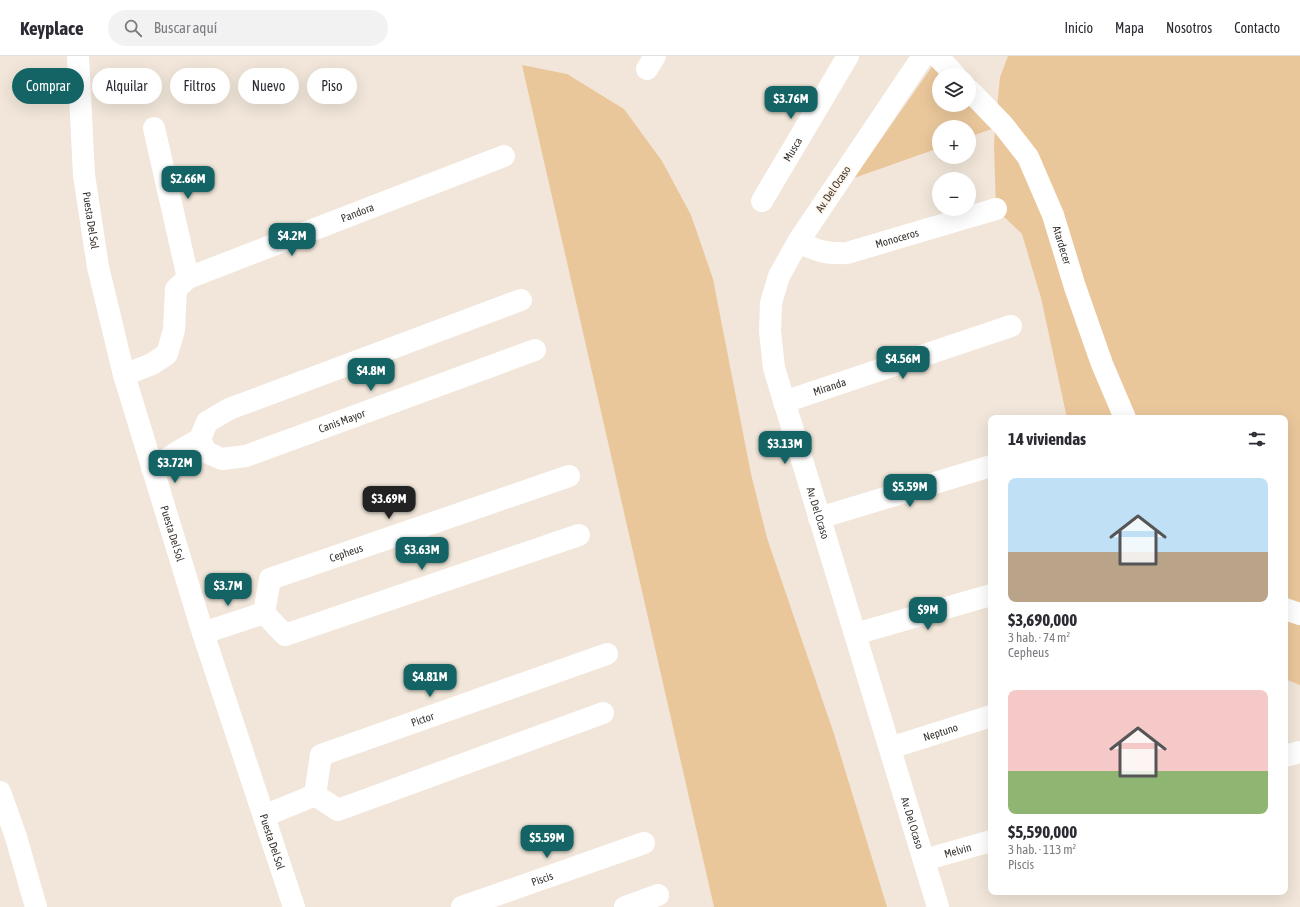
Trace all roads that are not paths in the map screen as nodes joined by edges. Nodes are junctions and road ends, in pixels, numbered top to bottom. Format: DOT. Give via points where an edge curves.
graph roads {
  1 [pos="78,56"];
  2 [pos="848,56"];
  3 [pos="923,56"];
  4 [pos="936,56"];
  5 [pos="948,68"];
  6 [pos="976,97"];
  7 [pos="154,128"];
  8 [pos="504,156"];
  9 [pos="762,201"];
  10 [pos="996,209"];
  11 [pos="798,242"];
  12 [pos="188,278"];
  13 [pos="521,300"];
  14 [pos="1011,326"];
  15 [pos="535,350"];
  16 [pos="124,375"];
  17 [pos="784,402"];
  18 [pos="1124,415"];
  19 [pos="200,439"];
  20 [pos="988,467"];
  21 [pos="152,469"];
  22 [pos="569,476"];
  23 [pos="819,518"];
  24 [pos="579,535"];
  25 [pos="988,596"];
  26 [pos="1288,609"];
  27 [pos="264,613"];
  28 [pos="1300,614"];
  29 [pos="203,633"];
  30 [pos="855,634"];
  31 [pos="607,654"];
  32 [pos="603,713"];
  33 [pos="988,717"];
  34 [pos="890,748"];
  35 [pos="1300,752"];
  36 [pos="1288,755"];
  37 [pos="0,792"];
  38 [pos="315,795"];
  39 [pos="264,816"];
  40 [pos="988,842"];
  41 [pos="644,843"];
  42 [pos="924,860"];
  43 [pos="658,895"];
  44 [pos="36,907"];
  45 [pos="294,907"];
  46 [pos="462,907"];
  47 [pos="625,907"];
  48 [pos="938,907"];
  1 -- 16 [label="street, Puesta Del Sol" via="84,175 98,267"];
  2 -- 9 [label="street, Musca"];
  3 -- 11 [label="street, Av. Del Ocaso"];
  4 -- 5 [label="street"];
  6 -- 18 [label="street, Atardecer" via="1003,125 1028,157 1053,215 1102,364"];
  7 -- 12 [label="street"];
  8 -- 12 [label="street, Pandora"];
  10 -- 11 [label="street, Monoceros" via="847,254 822,252"];
  11 -- 17 [label="street, Av. Del Ocaso" via="780,276 771,303 770,331 774,368"];
  12 -- 16 [label="street, Pandora" via="176,289 174,330 167,354 152,364"];
  13 -- 19 [label="street" via="229,409 207,422"];
  14 -- 17 [label="street, Miranda"];
  15 -- 19 [label="street, Canis Mayor" via="246,456 222,459 206,452"];
  16 -- 21 [label="street, Puesta Del Sol"];
  17 -- 23 [label="street, Av. Del Ocaso"];
  19 -- 21 [label="street"];
  20 -- 23 [label="street"];
  21 -- 29 [label="street, Puesta Del Sol"];
  22 -- 27 [label="street, Cepheus" via="270,579"];
  23 -- 30 [label="street, Av. Del Ocaso"];
  24 -- 27 [label="street" via="285,635"];
  25 -- 30 [label="street"];
  26 -- 28 [label="street"];
  27 -- 29 [label="street"];
  29 -- 39 [label="street, Puesta Del Sol"];
  30 -- 34 [label="street, Av. Del Ocaso"];
  31 -- 38 [label="street, Pictor" via="321,755"];
  32 -- 38 [label="street" via="338,810"];
  33 -- 34 [label="street, Neptuno"];
  34 -- 42 [label="street, Av. Del Ocaso"];
  35 -- 36 [label="street"];
  37 -- 44 [label="street"];
  38 -- 39 [label="street"];
  39 -- 45 [label="street, Puesta Del Sol"];
  40 -- 42 [label="street, Melvin"];
  41 -- 46 [label="street, Piscis"];
  42 -- 48 [label="street, Av. Del Ocaso"];
  43 -- 47 [label="street"];
}
